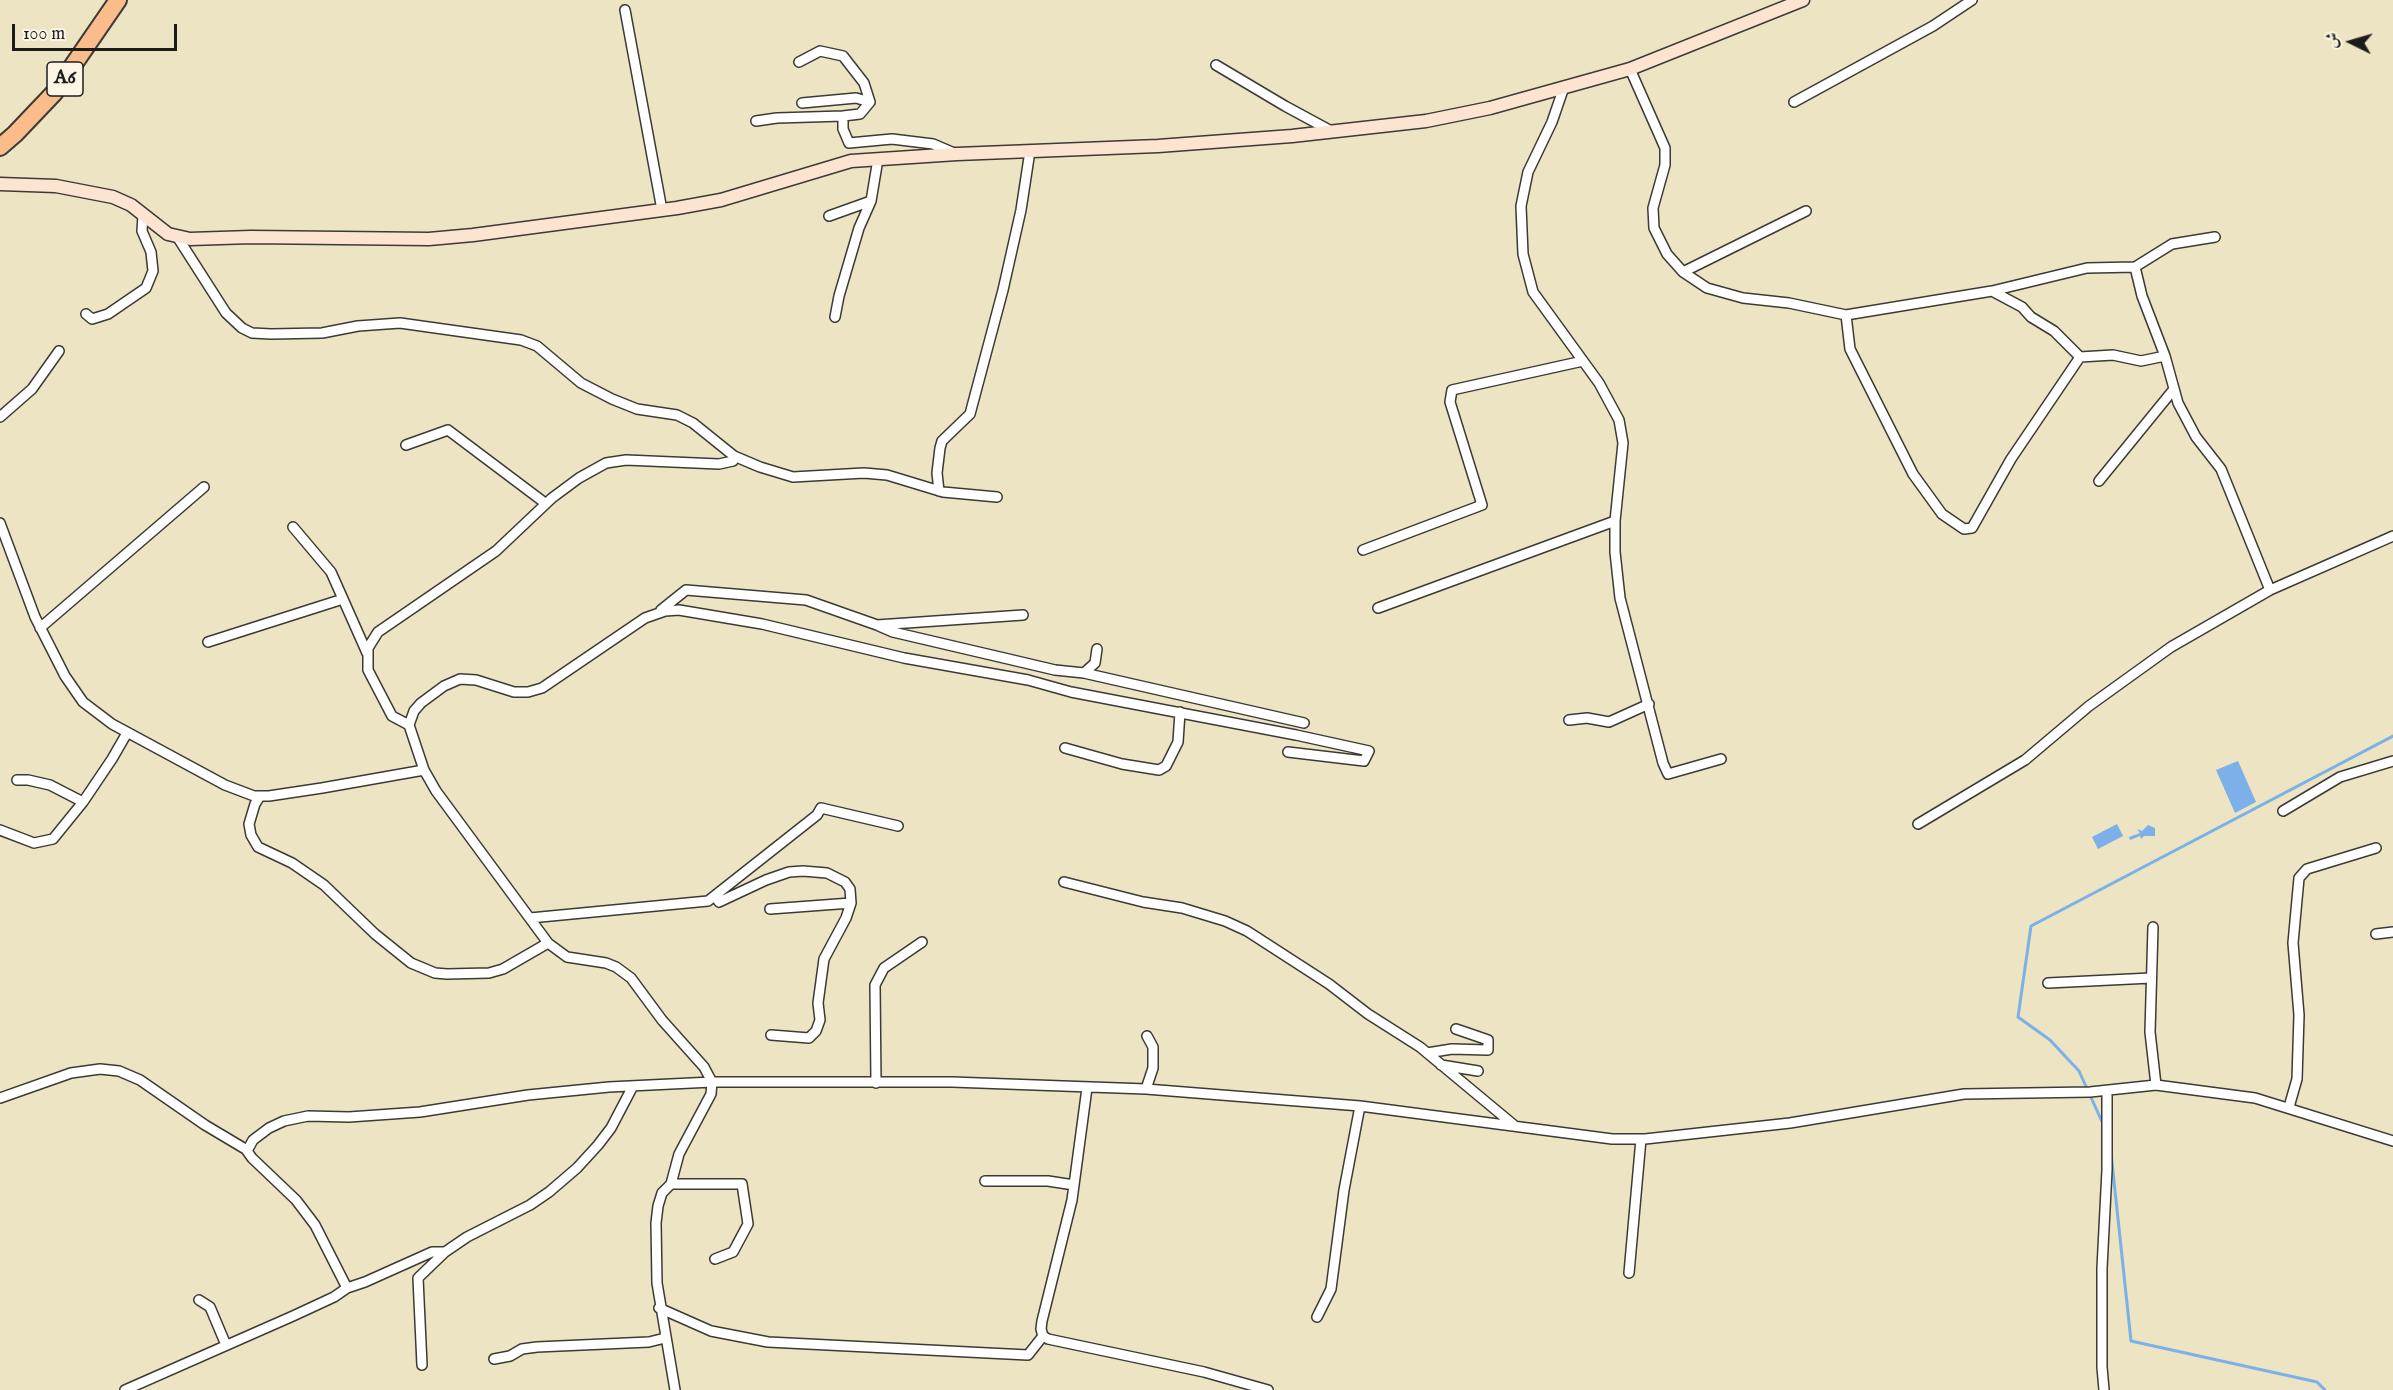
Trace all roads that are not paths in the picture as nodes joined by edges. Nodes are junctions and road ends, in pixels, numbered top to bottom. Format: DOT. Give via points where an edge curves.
graph roads {
  1 [pos="118,0"];
  2 [pos="1803,0"];
  3 [pos="1972,0"];
  4 [pos="625,10"];
  5 [pos="799,62"];
  6 [pos="1215,65"];
  7 [pos="1630,69"];
  8 [pos="1564,87"];
  9 [pos="870,102"];
  10 [pos="1794,102"];
  11 [pos="802,103"];
  12 [pos="843,117"];
  13 [pos="756,121"];
  14 [pos="1333,132"];
  15 [pos="0,147"];
  16 [pos="1030,151"];
  17 [pos="957,154"];
  18 [pos="878,159"];
  19 [pos="0,184"];
  20 [pos="871,201"];
  21 [pos="662,210"];
  22 [pos="1806,211"];
  23 [pos="143,214"];
  24 [pos="829,216"];
  25 [pos="2215,237"];
  26 [pos="178,238"];
  27 [pos="2135,267"];
  28 [pos="1683,272"];
  29 [pos="1992,291"];
  30 [pos="86,314"];
  31 [pos="1846,315"];
  32 [pos="835,317"];
  33 [pos="58,351"];
  34 [pos="2165,356"];
  35 [pos="2080,357"];
  36 [pos="1583,361"];
  37 [pos="2174,389"];
  38 [pos="0,417"];
  39 [pos="406,445"];
  40 [pos="734,456"];
  41 [pos="2099,481"];
  42 [pos="204,487"];
  43 [pos="939,490"];
  44 [pos="997,497"];
  45 [pos="545,503"];
  46 [pos="1615,520"];
  47 [pos="0,523"];
  48 [pos="293,527"];
  49 [pos="2393,536"];
  50 [pos="1363,550"];
  51 [pos="2270,590"];
  52 [pos="343,599"];
  53 [pos="1378,608"];
  54 [pos="657,613"];
  55 [pos="1023,615"];
  56 [pos="877,625"];
  57 [pos="40,628"];
  58 [pos="208,642"];
  59 [pos="1097,649"];
  60 [pos="367,653"];
  61 [pos="1084,673"];
  62 [pos="1649,704"];
  63 [pos="1180,712"];
  64 [pos="1569,720"];
  65 [pos="1304,723"];
  66 [pos="409,725"];
  67 [pos="127,733"];
  68 [pos="1065,748"];
  69 [pos="1288,752"];
  70 [pos="1721,759"];
  71 [pos="2393,761"];
  72 [pos="424,770"];
  73 [pos="17,780"];
  74 [pos="260,796"];
  75 [pos="83,802"];
  76 [pos="2283,811"];
  77 [pos="1918,824"];
  78 [pos="898,826"];
  79 [pos="0,830"];
  80 [pos="2376,848"];
  81 [pos="1064,882"];
  82 [pos="715,896"];
  83 [pos="851,903"];
  84 [pos="770,909"];
  85 [pos="530,918"];
  86 [pos="2153,927"];
  87 [pos="2393,933"];
  88 [pos="2376,934"];
  89 [pos="922,942"];
  90 [pos="548,943"];
  91 [pos="2151,978"];
  92 [pos="2048,983"];
  93 [pos="1456,1029"];
  94 [pos="771,1035"];
  95 [pos="1147,1036"];
  96 [pos="1427,1053"];
  97 [pos="1441,1065"];
  98 [pos="1478,1071"];
  99 [pos="712,1082"];
  100 [pos="876,1083"];
  101 [pos="2156,1085"];
  102 [pos="633,1086"];
  103 [pos="1087,1088"];
  104 [pos="1146,1089"];
  105 [pos="2103,1091"];
  106 [pos="0,1098"];
  107 [pos="1360,1106"];
  108 [pos="2289,1107"];
  109 [pos="1516,1127"];
  110 [pos="1641,1139"];
  111 [pos="2393,1141"];
  112 [pos="247,1150"];
  113 [pos="985,1181"];
  114 [pos="671,1184"];
  115 [pos="1074,1185"];
  116 [pos="445,1252"];
  117 [pos="715,1259"];
  118 [pos="1629,1273"];
  119 [pos="347,1288"];
  120 [pos="199,1300"];
  121 [pos="659,1308"];
  122 [pos="1317,1317"];
  123 [pos="1043,1336"];
  124 [pos="665,1338"];
  125 [pos="226,1345"];
  126 [pos="494,1359"];
  127 [pos="422,1365"];
  128 [pos="125,1390"];
  129 [pos="675,1390"];
  130 [pos="1268,1390"];
  131 [pos="2104,1390"];
  1 -- 15 [label="highway, A6" via="54,93"];
  2 -- 7 [label="street"];
  3 -- 10 [label="street" via="1933,26"];
  4 -- 21 [label="street"];
  5 -- 9 [label="street" via="820,51 843,56 864,83"];
  6 -- 14 [label="street"];
  7 -- 8 [label="street"];
  7 -- 28 [label="street" via="1665,148 1665,165 1653,207 1654,228 1667,254"];
  8 -- 14 [label="street" via="1426,121"];
  8 -- 36 [label="street" via="1528,171 1521,206 1523,254 1533,292"];
  9 -- 11 [label="street" via="856,98"];
  9 -- 12 [label="street" via="860,114"];
  12 -- 13 [label="street"];
  12 -- 17 [label="street" via="849,143 892,139 933,144"];
  14 -- 16 [label="street" via="1158,146"];
  16 -- 17 [label="street"];
  16 -- 43 [label="street" via="1003,290 970,414 942,441 937,473"];
  17 -- 18 [label="street"];
  18 -- 20 [label="street"];
  18 -- 21 [label="street" via="851,161 722,200"];
  19 -- 23 [label="street" via="79,189 122,200"];
  20 -- 24 [label="street"];
  20 -- 32 [label="street" via="859,228"];
  21 -- 26 [label="street" via="429,239"];
  22 -- 28 [label="street"];
  23 -- 26 [label="street"];
  23 -- 30 [label="street" via="142,231 151,252 153,271 146,288 108,314 92,319"];
  25 -- 27 [label="street" via="2172,244"];
  26 -- 40 [label="street" via="226,313 252,333 309,334 400,322 521,340 537,346 581,383 612,399 637,409 677,415 693,423"];
  27 -- 29 [label="street" via="2087,268"];
  27 -- 34 [label="street"];
  28 -- 31 [label="street" via="1716,291"];
  29 -- 31 [label="street"];
  29 -- 35 [label="street" via="2022,307"];
  31 -- 35 [label="street" via="1850,349 1912,474 1942,514 1964,530 1972,528 2011,459"];
  33 -- 38 [label="street" via="32,389"];
  34 -- 35 [label="street" via="2141,361 2113,355"];
  34 -- 37 [label="street"];
  36 -- 46 [label="street" via="1610,399 1619,420 1623,443"];
  36 -- 50 [label="street" via="1452,390 1450,402 1482,505"];
  37 -- 41 [label="street"];
  37 -- 51 [label="street" via="2196,437 2221,469"];
  39 -- 45 [label="street" via="448,429"];
  40 -- 43 [label="street" via="792,477 887,475"];
  40 -- 45 [label="street" via="729,463 719,464 612,462 579,478"];
  42 -- 57 [label="street"];
  43 -- 44 [label="street"];
  45 -- 60 [label="street" via="496,551 378,633"];
  46 -- 53 [label="street"];
  46 -- 62 [label="street" via="1620,598"];
  47 -- 57 [label="street"];
  48 -- 52 [label="street" via="331,572"];
  49 -- 51 [label="street"];
  51 -- 77 [label="street" via="2170,647 2089,706 2025,760"];
  52 -- 58 [label="street"];
  52 -- 60 [label="street"];
  54 -- 56 [label="street" via="686,590 806,600"];
  54 -- 63 [label="street" via="702,612 904,658"];
  54 -- 66 [label="street" via="535,691 514,692 466,679 449,683 421,704"];
  55 -- 56 [label="street"];
  56 -- 61 [label="street" via="952,646"];
  57 -- 67 [label="street" via="83,702"];
  59 -- 61 [label="street" via="1095,663"];
  60 -- 66 [label="street" via="368,670 387,708"];
  61 -- 65 [label="street"];
  62 -- 64 [label="street" via="1609,722"];
  62 -- 70 [label="street" via="1668,774"];
  63 -- 68 [label="street" via="1178,741 1166,766 1159,770"];
  63 -- 69 [label="street" via="1369,751 1364,760"];
  66 -- 72 [label="street"];
  67 -- 74 [label="street" via="237,791"];
  67 -- 75 [label="street"];
  71 -- 76 [label="street" via="2340,777"];
  72 -- 74 [label="street"];
  72 -- 85 [label="street"];
  73 -- 75 [label="street" via="50,785"];
  74 -- 90 [label="street" via="249,824 258,847 292,863 324,885 411,963 447,974 489,973"];
  75 -- 79 [label="street" via="48,841 34,843"];
  78 -- 82 [label="street" via="821,808"];
  80 -- 108 [label="street" via="2307,869 2299,878 2293,943 2299,1015 2297,1079"];
  81 -- 96 [label="street" via="1182,908 1247,930"];
  82 -- 83 [label="street" via="719,902 766,880 803,871 827,873 845,882"];
  82 -- 85 [label="street" via="708,901"];
  83 -- 84 [label="street"];
  83 -- 94 [label="street" via="824,959 816,1031 809,1038"];
  85 -- 90 [label="street"];
  86 -- 91 [label="street"];
  87 -- 88 [label="street"];
  89 -- 100 [label="street" via="884,968 875,985"];
  90 -- 99 [label="street" via="567,957 606,963 631,978"];
  91 -- 92 [label="street"];
  91 -- 101 [label="street" via="2150,1032"];
  93 -- 96 [label="street" via="1488,1040 1488,1050 1452,1048"];
  95 -- 104 [label="street" via="1153,1047 1153,1068"];
  96 -- 97 [label="street"];
  97 -- 98 [label="street"];
  97 -- 109 [label="street"];
  99 -- 100 [label="street"];
  99 -- 102 [label="street"];
  99 -- 114 [label="street" via="711,1094 679,1154"];
  100 -- 103 [label="street"];
  101 -- 105 [label="street"];
  101 -- 108 [label="street" via="2255,1098"];
  102 -- 112 [label="street" via="528,1095 420,1112 299,1117 269,1128"];
  102 -- 116 [label="street" via="611,1128 563,1181 530,1205"];
  103 -- 104 [label="street"];
  103 -- 115 [label="street"];
  104 -- 107 [label="street"];
  105 -- 110 [label="street" via="1964,1094 1790,1123"];
  105 -- 131 [label="street" via="2108,1170 2102,1268"];
  106 -- 112 [label="street" via="71,1073 120,1071"];
  107 -- 109 [label="street"];
  107 -- 122 [label="street" via="1330,1289"];
  108 -- 111 [label="street"];
  109 -- 110 [label="street"];
  110 -- 118 [label="street"];
  112 -- 119 [label="street" via="315,1225"];
  113 -- 115 [label="street"];
  114 -- 117 [label="street" via="742,1184 748,1224 734,1252"];
  114 -- 121 [label="street" via="662,1192 656,1223"];
  115 -- 123 [label="street" via="1042,1321"];
  116 -- 119 [label="street" via="432,1252"];
  116 -- 127 [label="street" via="418,1278"];
  119 -- 125 [label="street"];
  120 -- 125 [label="street" via="210,1306"];
  121 -- 123 [label="street" via="711,1331 768,1342 1028,1355"];
  121 -- 124 [label="street"];
  123 -- 130 [label="street"];
  124 -- 126 [label="street" via="537,1347"];
  124 -- 129 [label="street"];
  125 -- 128 [label="street"];
}
